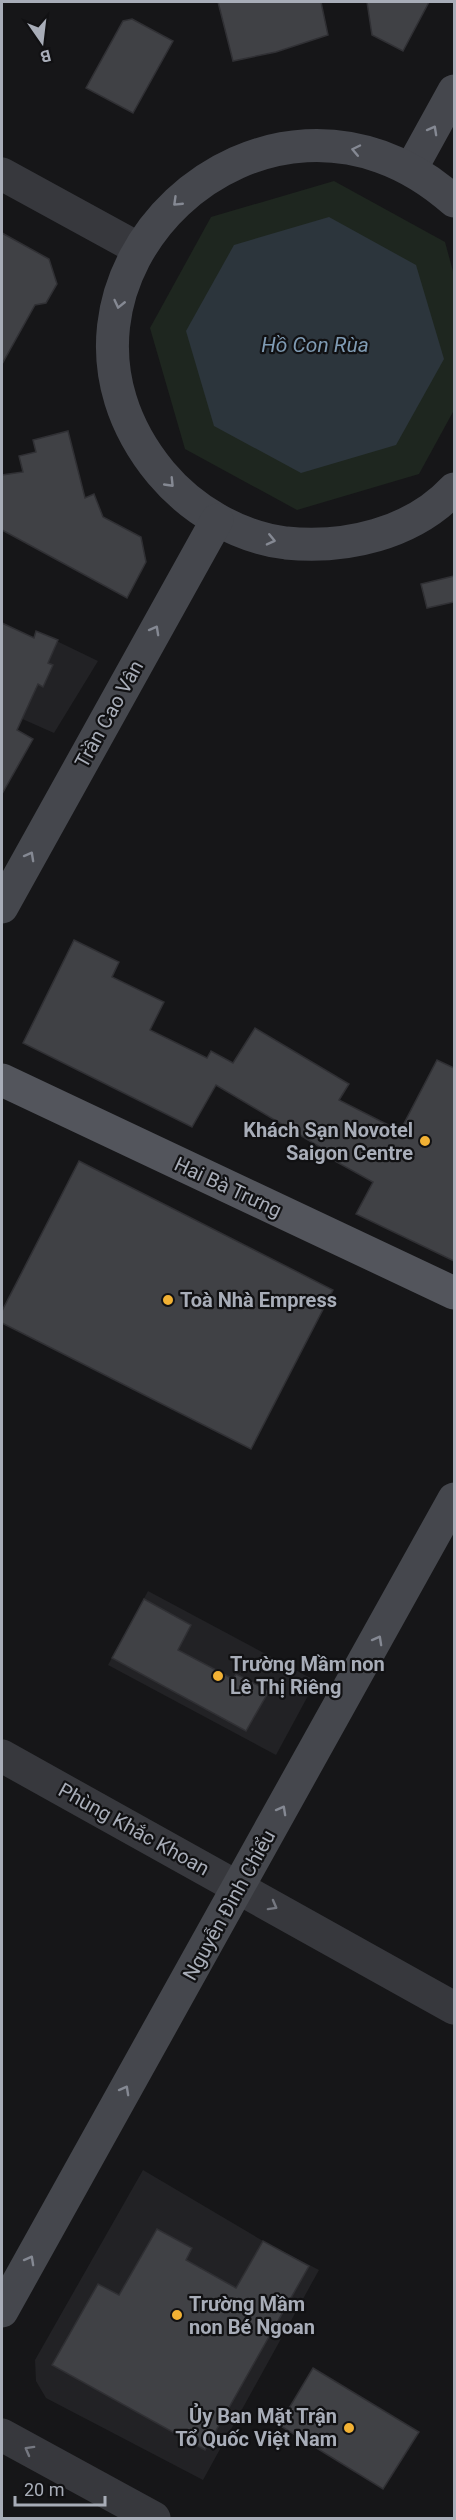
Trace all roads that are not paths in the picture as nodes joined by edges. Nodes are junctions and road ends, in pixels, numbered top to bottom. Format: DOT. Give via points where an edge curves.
graph roads {
  1 [pos="454,91"];
  2 [pos="411,169"];
  3 [pos="2,174"];
  4 [pos="454,201"];
  5 [pos="139,249"];
  6 [pos="454,489"];
  7 [pos="216,520"];
  8 [pos="2,907"];
  9 [pos="2,1080"];
  10 [pos="454,1293"];
  11 [pos="454,1499"];
  12 [pos="2,1756"];
  13 [pos="238,1887"];
  14 [pos="454,2008"];
  15 [pos="2,2311"];
  16 [pos="2,2435"];
  17 [pos="154,2518"];
  2 -- 1 [label="main road, one-way"];
  2 -- 4 [label="main road"];
  2 -- 5 [label="main road, one-way" via="352,148 321,145 259,153 230,165 186,193"];
  3 -- 5 [label="street"];
  5 -- 7 [label="main road, one-way" via="126,277 116,318 115,370 122,400 148,457 190,503"];
  7 -- 6 [label="main road, one-way" via="275,541 338,544 399,526 427,512"];
  8 -- 7 [label="main road, Trần Cao Vân, one-way"];
  9 -- 10 [label="main road, Hai Bà Trưng"];
  13 -- 11 [label="main road, Nguyễn Đình Chiểu, one-way"];
  12 -- 13 [label="street, Phùng Khắc Khoan"];
  13 -- 14 [label="street, Phùng Khắc Khoan, one-way"];
  15 -- 13 [label="main road, Nguyễn Đình Chiểu, one-way"];
  17 -- 16 [label="street, one-way"];
}
